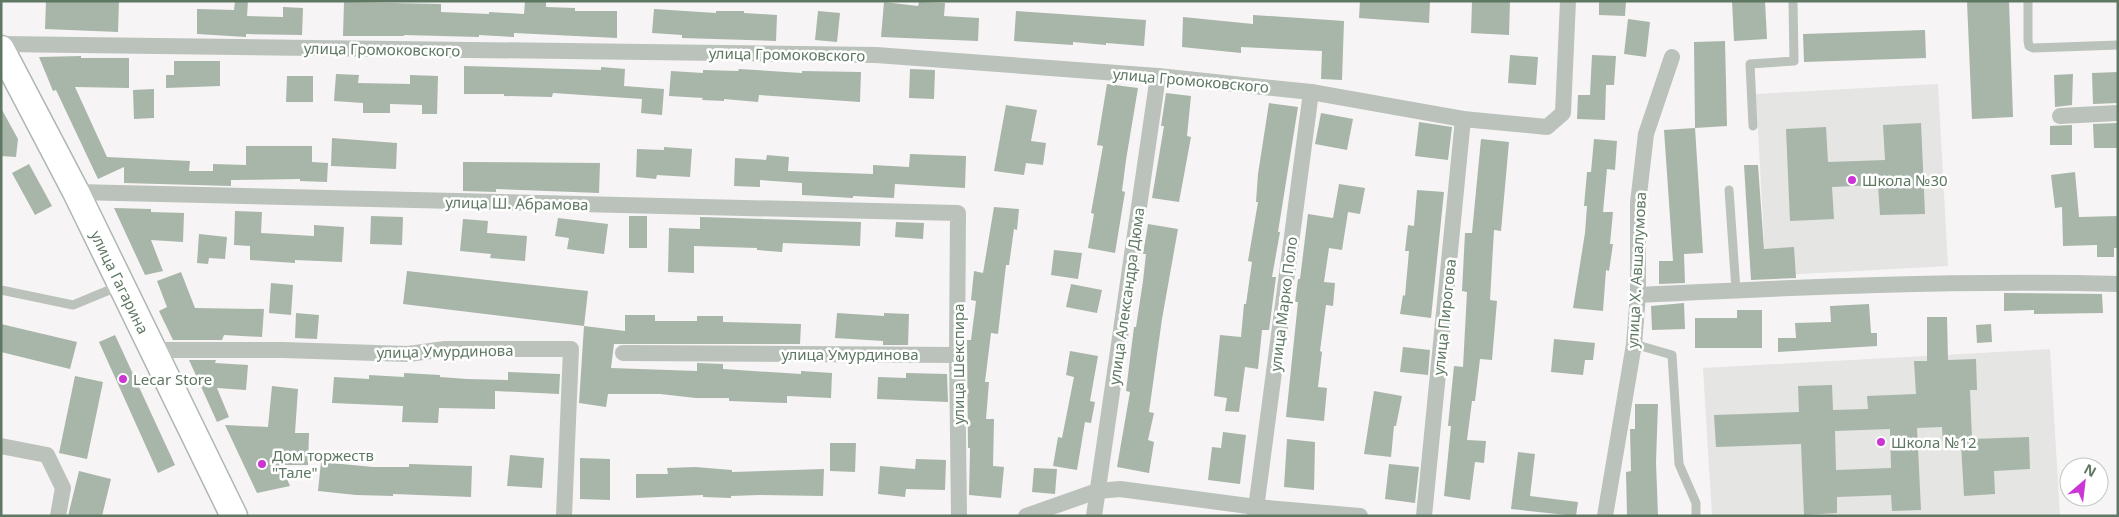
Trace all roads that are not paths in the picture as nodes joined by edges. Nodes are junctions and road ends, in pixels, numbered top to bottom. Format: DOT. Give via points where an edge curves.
graph roads {
  1 [pos="1568,1"];
  2 [pos="1793,1"];
  3 [pos="2028,1"];
  4 [pos="1,44"];
  5 [pos="2118,45"];
  6 [pos="1,49"];
  7 [pos="1672,57"];
  8 [pos="1158,76"];
  9 [pos="1311,92"];
  10 [pos="2118,113"];
  11 [pos="2060,116"];
  12 [pos="1463,119"];
  13 [pos="1752,126"];
  14 [pos="1729,190"];
  15 [pos="76,192"];
  16 [pos="958,213"];
  17 [pos="2118,284"];
  18 [pos="121,285"];
  19 [pos="1,290"];
  20 [pos="1736,290"];
  21 [pos="1638,296"];
  22 [pos="1634,344"];
  23 [pos="154,350"];
  24 [pos="623,353"];
  25 [pos="957,355"];
  26 [pos="1,446"];
  27 [pos="1097,491"];
  28 [pos="1256,511"];
  29 [pos="58,516"];
  30 [pos="234,516"];
  31 [pos="564,516"];
  32 [pos="960,516"];
  33 [pos="1026,516"];
  34 [pos="1094,516"];
  35 [pos="1360,516"];
  36 [pos="1424,516"];
  37 [pos="1606,516"];
  38 [pos="1696,516"];
  1 -- 12 [label="street, улица Громоковского" via="1563,113 1546,126"];
  2 -- 13 [label="lane" via="1794,61 1750,64"];
  3 -- 5 [label="lane" via="2028,41 2033,48"];
  4 -- 8 [label="street, улица Громоковского" via="876,56"];
  6 -- 15 [label="main road, улица Гагарина"];
  7 -- 21 [label="street, улица Х. Авшалумова" via="1646,134 1638,203"];
  8 -- 9 [label="street, улица Громоковского"];
  8 -- 27 [label="street, улица Александра Дюма"];
  9 -- 12 [label="street, улица Громоковского"];
  9 -- 28 [label="street, улица Марко Поло"];
  10 -- 11 [label="street"];
  12 -- 36 [label="street, улица Пирогова"];
  14 -- 20 [label="lane"];
  15 -- 16 [label="street, улица Ш. Абрамова"];
  15 -- 18 [label="main road, улица Гагарина"];
  16 -- 25 [label="street, улица Шекспира"];
  17 -- 20 [label="street" via="2051,282"];
  18 -- 19 [label="lane" via="73,305"];
  18 -- 23 [label="main road, улица Гагарина"];
  20 -- 21 [label="street"];
  21 -- 22 [label="street, улица Х. Авшалумова"];
  22 -- 37 [label="street, улица Х. Авшалумова"];
  22 -- 38 [label="lane" via="1672,355 1679,464 1696,503"];
  23 -- 30 [label="main road, улица Гагарина"];
  23 -- 31 [label="street, улица Умурдинова" via="408,354 445,349 571,350"];
  24 -- 25 [label="street, улица Умурдинова"];
  25 -- 32 [label="street, улица Шекспира"];
  26 -- 29 [label="street" via="47,455 63,488"];
  27 -- 28 [label="street" via="1120,489"];
  27 -- 33 [label="street"];
  27 -- 34 [label="street, улица Александра Дюма"];
  28 -- 35 [label="street"];
}
